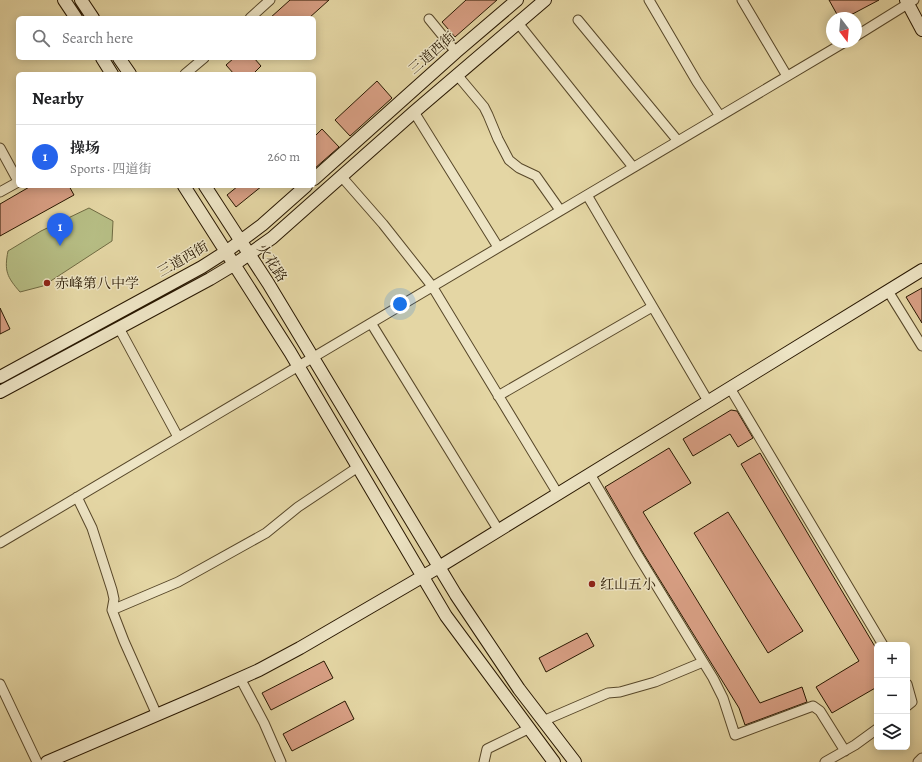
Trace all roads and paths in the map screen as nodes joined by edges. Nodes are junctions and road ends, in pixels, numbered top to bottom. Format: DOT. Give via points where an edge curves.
graph roads {
  1 [pos="64,0"];
  2 [pos="81,0"];
  3 [pos="270,0"];
  4 [pos="517,0"];
  5 [pos="545,0"];
  6 [pos="650,0"];
  7 [pos="742,0"];
  8 [pos="910,1"];
  9 [pos="75,16"];
  10 [pos="92,16"];
  11 [pos="252,16"];
  12 [pos="429,19"];
  13 [pos="578,20"];
  14 [pos="518,23"];
  15 [pos="922,30"];
  16 [pos="862,32"];
  17 [pos="835,48"];
  18 [pos="456,52"];
  19 [pos="103,60"];
  20 [pos="120,60"];
  21 [pos="202,60"];
  22 [pos="111,72"];
  23 [pos="129,72"];
  24 [pos="187,72"];
  25 [pos="458,76"];
  26 [pos="788,76"];
  27 [pos="414,112"];
  28 [pos="720,116"];
  29 [pos="678,141"];
  30 [pos="0,148"];
  31 [pos="633,167"];
  32 [pos="342,176"];
  33 [pos="316,177"];
  34 [pos="16,178"];
  35 [pos="16,183"];
  36 [pos="185,188"];
  37 [pos="205,188"];
  38 [pos="304,188"];
  39 [pos="0,192"];
  40 [pos="587,195"];
  41 [pos="560,210"];
  42 [pos="241,242"];
  43 [pos="498,247"];
  44 [pos="227,251"];
  45 [pos="249,255"];
  46 [pos="235,264"];
  47 [pos="922,270"];
  48 [pos="432,286"];
  49 [pos="888,291"];
  50 [pos="652,307"];
  51 [pos="371,323"];
  52 [pos="119,328"];
  53 [pos="922,346"];
  54 [pos="313,357"];
  55 [pos="298,366"];
  56 [pos="0,377"];
  57 [pos="730,388"];
  58 [pos="0,392"];
  59 [pos="498,396"];
  60 [pos="708,401"];
  61 [pos="178,438"];
  62 [pos="358,467"];
  63 [pos="590,474"];
  64 [pos="558,494"];
  65 [pos="77,497"];
  66 [pos="499,530"];
  67 [pos="0,543"];
  68 [pos="439,567"];
  69 [pos="422,576"];
  70 [pos="112,610"];
  71 [pos="881,642"];
  72 [pos="703,662"];
  73 [pos="240,678"];
  74 [pos="0,684"];
  75 [pos="910,695"];
  76 [pos="910,704"];
  77 [pos="157,715"];
  78 [pos="543,720"];
  79 [pos="528,729"];
  80 [pos="874,731"];
  81 [pos="845,751"];
  82 [pos="922,758"];
  83 [pos="37,762"];
  84 [pos="47,762"];
  85 [pos="281,762"];
  86 [pos="484,762"];
  87 [pos="554,762"];
  88 [pos="575,762"];
  89 [pos="825,762"];
  90 [pos="918,762"];
  1 -- 9 [label="street"];
  2 -- 10 [label="street"];
  3 -- 11 [label="street"];
  4 -- 18 [label="street, 三道西街"];
  5 -- 14 [label="street"];
  6 -- 28 [label="street" via="697,82"];
  7 -- 26 [label="street"];
  8 -- 15 [label="street"];
  8 -- 16 [label="street"];
  12 -- 18 [label="street"];
  13 -- 29 [label="street"];
  14 -- 25 [label="street"];
  14 -- 31 [label="street"];
  17 -- 26 [label="street"];
  18 -- 33 [label="street, 三道西街"];
  19 -- 22 [label="street"];
  20 -- 23 [label="street"];
  21 -- 24 [label="street"];
  25 -- 27 [label="street"];
  25 -- 41 [label="street" via="484,107 509,160 536,176"];
  26 -- 28 [label="street"];
  27 -- 32 [label="street"];
  27 -- 43 [label="street"];
  28 -- 29 [label="street"];
  29 -- 31 [label="street"];
  30 -- 34 [label="street"];
  31 -- 40 [label="street"];
  32 -- 45 [label="street"];
  32 -- 48 [label="street"];
  35 -- 39 [label="street"];
  36 -- 44 [label="street"];
  37 -- 42 [label="street, 火花路"];
  38 -- 42 [label="street, 三道西街"];
  40 -- 41 [label="street"];
  40 -- 50 [label="street"];
  41 -- 43 [label="street"];
  42 -- 44 [label="street, 三道西街"];
  42 -- 45 [label="street, 火花路"];
  43 -- 48 [label="street"];
  44 -- 46 [label="street"];
  44 -- 56 [label="street, 三道西街"];
  45 -- 46 [label="street"];
  45 -- 54 [label="street, 火花路"];
  46 -- 52 [label="street"];
  46 -- 55 [label="street"];
  47 -- 49 [label="street"];
  48 -- 51 [label="street"];
  48 -- 59 [label="street"];
  49 -- 53 [label="street"];
  49 -- 57 [label="street"];
  50 -- 59 [label="street"];
  50 -- 60 [label="street"];
  51 -- 54 [label="street"];
  51 -- 66 [label="street"];
  52 -- 58 [label="street"];
  52 -- 61 [label="street"];
  54 -- 55 [label="street"];
  54 -- 68 [label="street, 火花路"];
  55 -- 61 [label="street"];
  55 -- 62 [label="street"];
  57 -- 60 [label="street"];
  57 -- 71 [label="street"];
  59 -- 64 [label="street"];
  60 -- 63 [label="street"];
  61 -- 65 [label="street"];
  62 -- 69 [label="street"];
  62 -- 70 [label="street" via="298,507 266,533 178,582"];
  63 -- 64 [label="street"];
  63 -- 72 [label="street"];
  64 -- 66 [label="street"];
  65 -- 67 [label="street"];
  65 -- 70 [label="street" via="92,528 112,590"];
  66 -- 68 [label="street"];
  68 -- 69 [label="street"];
  68 -- 78 [label="street, 火花路" via="519,689"];
  69 -- 73 [label="street" via="300,648"];
  69 -- 79 [label="street" via="446,616"];
  70 -- 77 [label="street"];
  72 -- 78 [label="street" via="655,682 608,694"];
  72 -- 81 [label="street" via="723,698 735,735 813,706 820,711"];
  73 -- 77 [label="street"];
  73 -- 85 [label="street"];
  74 -- 83 [label="street"];
  75 -- 76 [label="street"];
  77 -- 84 [label="street"];
  78 -- 88 [label="street, 火花路"];
  79 -- 86 [label="street" via="486,749"];
  79 -- 87 [label="street"];
  80 -- 81 [label="street"];
  81 -- 89 [label="street"];
  82 -- 90 [label="street"];
}
